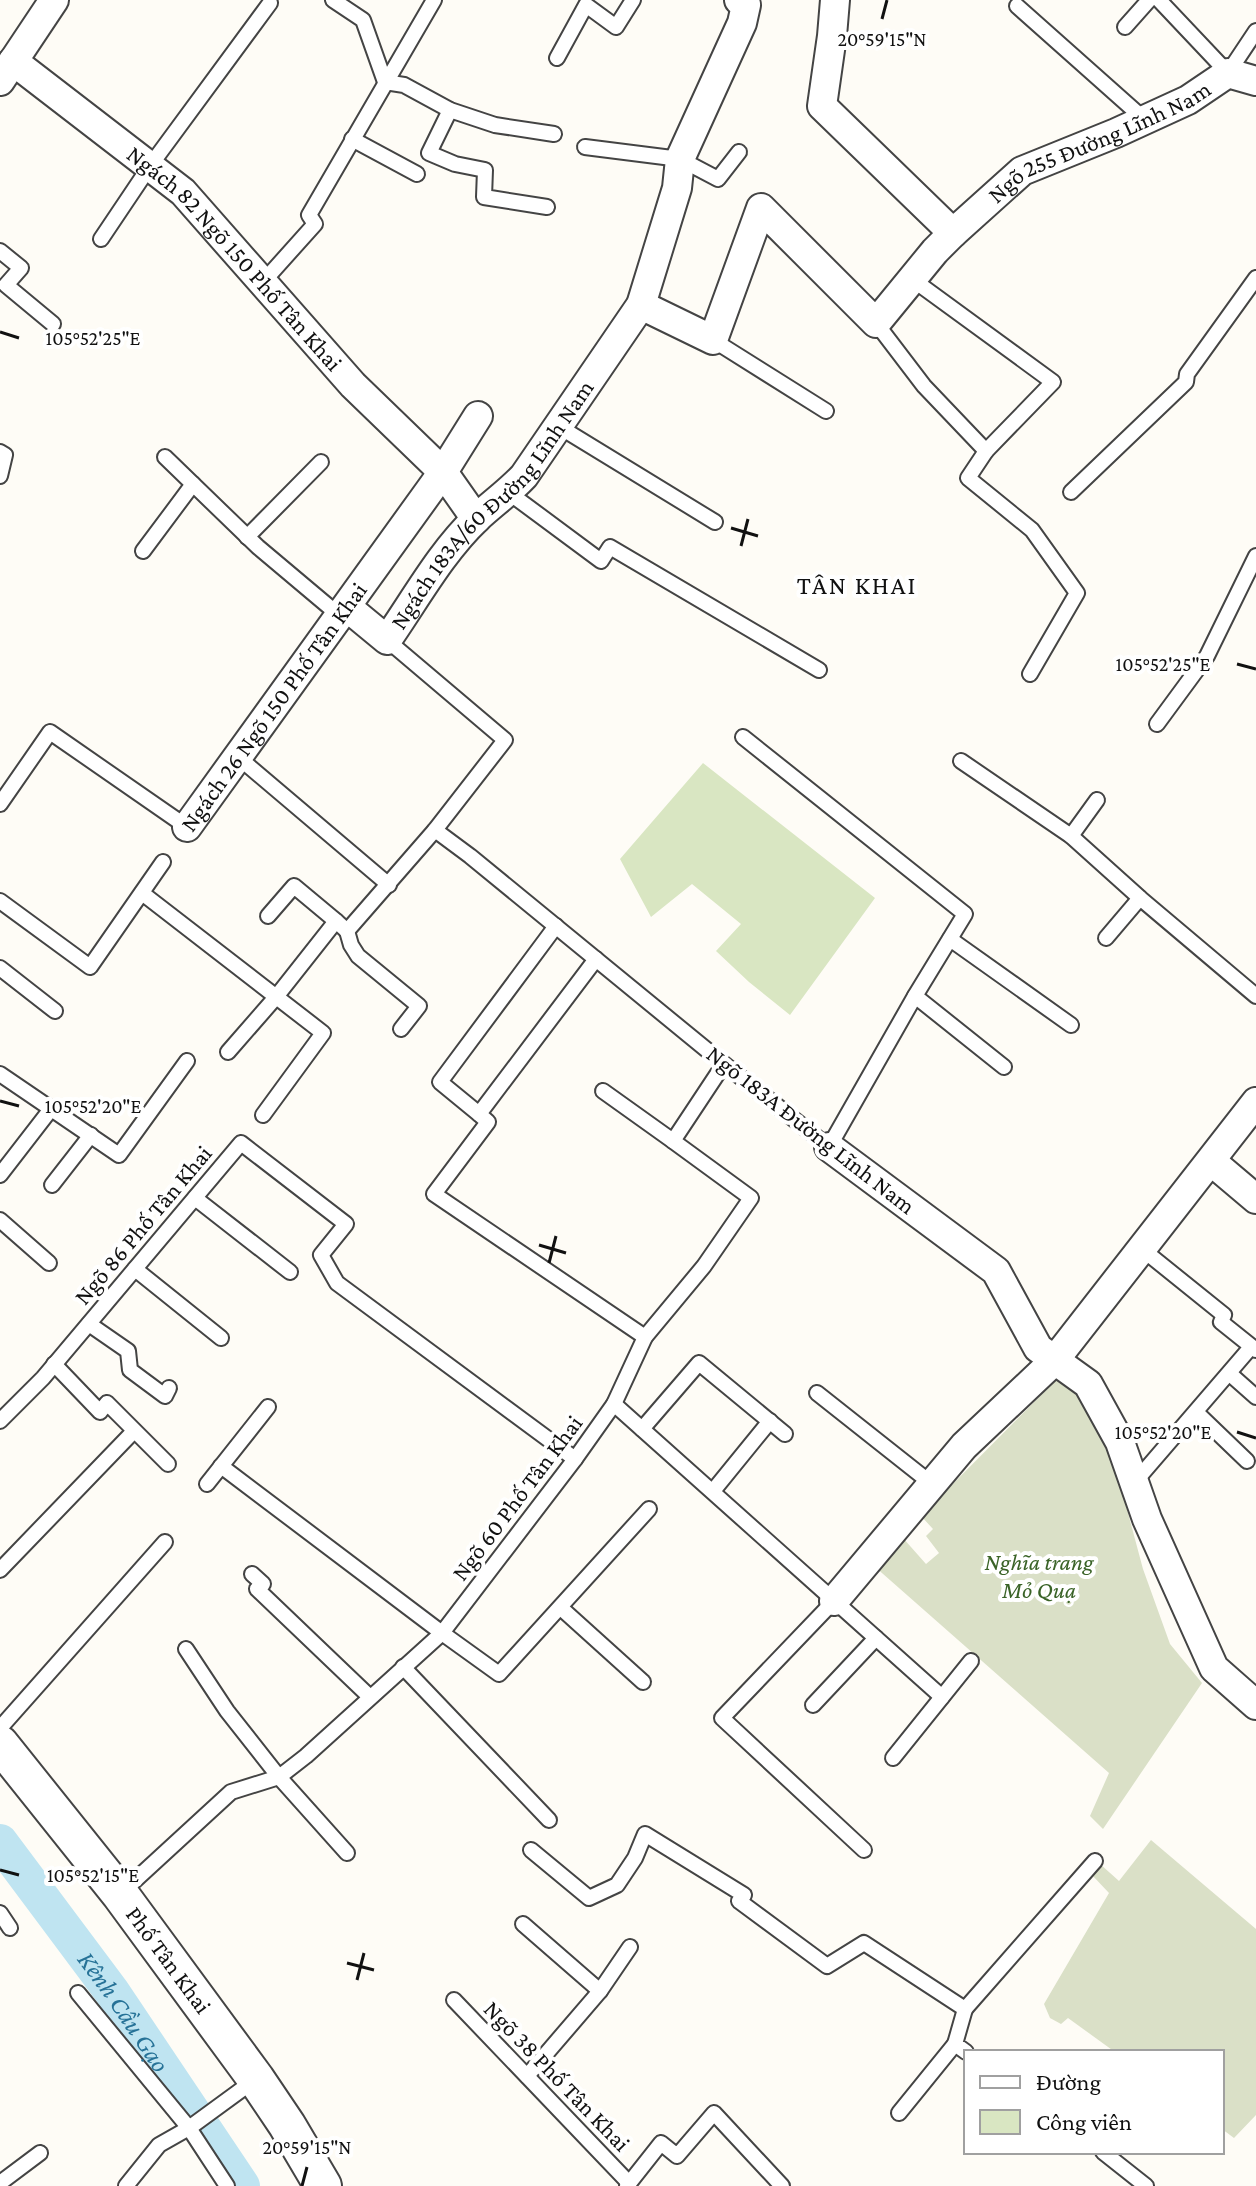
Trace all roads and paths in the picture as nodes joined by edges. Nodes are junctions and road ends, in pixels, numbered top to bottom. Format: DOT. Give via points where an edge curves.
graph roads {
  1 [pos="54,0"];
  2 [pos="434,0"];
  3 [pos="633,0"];
  4 [pos="739,0"];
  5 [pos="835,0"];
  6 [pos="1149,0"];
  7 [pos="1159,0"];
  8 [pos="340,2"];
  9 [pos="270,3"];
  10 [pos="1017,6"];
  11 [pos="1125,27"];
  12 [pos="1256,31"];
  13 [pos="557,58"];
  14 [pos="4,65"];
  15 [pos="1228,73"];
  16 [pos="1256,81"];
  17 [pos="385,82"];
  18 [pos="450,110"];
  19 [pos="1144,119"];
  20 [pos="554,134"];
  21 [pos="352,139"];
  22 [pos="585,147"];
  23 [pos="739,152"];
  24 [pos="680,159"];
  25 [pos="150,166"];
  26 [pos="417,174"];
  27 [pos="547,207"];
  28 [pos="953,233"];
  29 [pos="101,239"];
  30 [pos="0,251"];
  31 [pos="912,279"];
  32 [pos="263,282"];
  33 [pos="1254,284"];
  34 [pos="641,305"];
  35 [pos="876,323"];
  36 [pos="53,324"];
  37 [pos="713,340"];
  38 [pos="826,411"];
  39 [pos="478,416"];
  40 [pos="558,426"];
  41 [pos="986,451"];
  42 [pos="0,452"];
  43 [pos="165,457"];
  44 [pos="321,462"];
  45 [pos="443,472"];
  46 [pos="0,476"];
  47 [pos="193,484"];
  48 [pos="508,492"];
  49 [pos="1071,492"];
  50 [pos="476,519"];
  51 [pos="715,522"];
  52 [pos="247,537"];
  53 [pos="143,551"];
  54 [pos="1256,556"];
  55 [pos="344,611"];
  56 [pos="387,640"];
  57 [pos="819,670"];
  58 [pos="1030,674"];
  59 [pos="1157,724"];
  60 [pos="743,737"];
  61 [pos="238,757"];
  62 [pos="961,761"];
  63 [pos="1097,800"];
  64 [pos="0,804"];
  65 [pos="187,827"];
  66 [pos="435,830"];
  67 [pos="1071,836"];
  68 [pos="163,862"];
  69 [pos="389,885"];
  70 [pos="142,893"];
  71 [pos="1140,898"];
  72 [pos="2,908"];
  73 [pos="268,916"];
  74 [pos="342,926"];
  75 [pos="556,926"];
  76 [pos="1106,938"];
  77 [pos="950,939"];
  78 [pos="596,959"];
  79 [pos="0,968"];
  80 [pos="915,996"];
  81 [pos="1256,996"];
  82 [pos="276,997"];
  83 [pos="55,1011"];
  84 [pos="1071,1025"];
  85 [pos="401,1029"];
  86 [pos="228,1052"];
  87 [pos="187,1061"];
  88 [pos="724,1064"];
  89 [pos="1004,1067"];
  90 [pos="4,1077"];
  91 [pos="603,1091"];
  92 [pos="0,1093"];
  93 [pos="1256,1102"];
  94 [pos="51,1109"];
  95 [pos="479,1114"];
  96 [pos="263,1115"];
  97 [pos="91,1135"];
  98 [pos="673,1141"];
  99 [pos="829,1147"];
  100 [pos="1211,1161"];
  101 [pos="0,1175"];
  102 [pos="52,1185"];
  103 [pos="195,1198"];
  104 [pos="1256,1199"];
  105 [pos="0,1220"];
  106 [pos="1142,1249"];
  107 [pos="49,1263"];
  108 [pos="135,1269"];
  109 [pos="290,1272"];
  110 [pos="89,1324"];
  111 [pos="645,1337"];
  112 [pos="221,1338"];
  113 [pos="1254,1349"];
  114 [pos="1054,1361"];
  115 [pos="54,1364"];
  116 [pos="1230,1374"];
  117 [pos="169,1388"];
  118 [pos="817,1393"];
  119 [pos="1256,1397"];
  120 [pos="614,1404"];
  121 [pos="268,1407"];
  122 [pos="1196,1412"];
  123 [pos="0,1421"];
  124 [pos="770,1421"];
  125 [pos="642,1429"];
  126 [pos="134,1431"];
  127 [pos="785,1434"];
  128 [pos="575,1459"];
  129 [pos="1247,1461"];
  130 [pos="168,1464"];
  131 [pos="221,1466"];
  132 [pos="207,1484"];
  133 [pos="932,1484"];
  134 [pos="1134,1484"];
  135 [pos="713,1491"];
  136 [pos="649,1509"];
  137 [pos="165,1542"];
  138 [pos="0,1570"];
  139 [pos="252,1574"];
  140 [pos="834,1601"];
  141 [pos="561,1608"];
  142 [pos="442,1633"];
  143 [pos="876,1638"];
  144 [pos="186,1649"];
  145 [pos="971,1661"];
  146 [pos="403,1667"];
  147 [pos="643,1682"];
  148 [pos="370,1697"];
  149 [pos="942,1697"];
  150 [pos="813,1705"];
  151 [pos="1256,1705"];
  152 [pos="0,1728"];
  153 [pos="893,1758"];
  154 [pos="9,1760"];
  155 [pos="279,1777"];
  156 [pos="549,1820"];
  157 [pos="531,1850"];
  158 [pos="864,1850"];
  159 [pos="347,1853"];
  160 [pos="1095,1861"];
  161 [pos="120,1894"];
  162 [pos="0,1913"];
  163 [pos="523,1924"];
  164 [pos="10,1928"];
  165 [pos="630,1947"];
  166 [pos="600,1991"];
  167 [pos="78,1993"];
  168 [pos="454,2000"];
  169 [pos="965,2009"];
  170 [pos="961,2048"];
  171 [pos="527,2076"];
  172 [pos="244,2088"];
  173 [pos="899,2113"];
  174 [pos="191,2127"];
  175 [pos="40,2153"];
  176 [pos="1105,2154"];
  177 [pos="0,2183"];
  178 [pos="1138,2184"];
  179 [pos="628,2185"];
  180 [pos="126,2186"];
  181 [pos="227,2186"];
  182 [pos="323,2186"];
  183 [pos="782,2186"];
  1 -- 14 [label="street"];
  2 -- 17 [label="lane"];
  3 -- 13 [label="lane" via="616,27 586,5"];
  4 -- 24 [label="street, Ngách 183A/60 Đường Lĩnh Nam" via="746,5 742,23"];
  5 -- 28 [label="street" via="822,106"];
  6 -- 11 [label="lane"];
  7 -- 15 [label="lane"];
  8 -- 17 [label="lane" via="363,20"];
  9 -- 25 [label="lane"];
  10 -- 19 [label="lane"];
  12 -- 15 [label="lane"];
  14 -- 25 [label="street, Ngách 82 Ngõ 150 Phố Tân Khai"];
  15 -- 16 [label="street, Ngõ 255 Đường Lĩnh Nam"];
  15 -- 19 [label="street, Ngõ 255 Đường Lĩnh Nam" via="1188,100"];
  17 -- 18 [label="lane" via="404,85"];
  17 -- 21 [label="lane"];
  18 -- 20 [label="lane" via="495,125"];
  18 -- 27 [label="lane" via="429,153 485,170 484,197"];
  19 -- 28 [label="street, Ngõ 255 Đường Lĩnh Nam" via="1022,171"];
  21 -- 26 [label="lane"];
  21 -- 32 [label="lane" via="309,215 315,224"];
  22 -- 24 [label="lane"];
  23 -- 24 [label="lane" via="718,179"];
  24 -- 34 [label="street, Ngách 183A/60 Đường Lĩnh Nam" via="677,188"];
  25 -- 29 [label="lane"];
  25 -- 32 [label="street, Ngách 82 Ngõ 150 Phố Tân Khai" via="183,192"];
  28 -- 31 [label="street, Ngõ 255 Đường Lĩnh Nam"];
  30 -- 36 [label="lane" via="21,268 6,285"];
  31 -- 35 [label="street, Ngõ 255 Đường Lĩnh Nam"];
  31 -- 41 [label="lane" via="1053,382"];
  32 -- 45 [label="street, Ngách 82 Ngõ 150 Phố Tân Khai" via="353,385"];
  33 -- 49 [label="lane" via="1186,382"];
  34 -- 37 [label="street"];
  34 -- 40 [label="street, Ngách 183A/60 Đường Lĩnh Nam"];
  35 -- 37 [label="street" via="761,208"];
  35 -- 41 [label="lane" via="924,386"];
  37 -- 38 [label="lane"];
  39 -- 45 [label="street, Ngách 26 Ngõ 150 Phố Tân Khai"];
  40 -- 48 [label="street, Ngách 183A/60 Đường Lĩnh Nam"];
  40 -- 51 [label="lane"];
  41 -- 58 [label="lane" via="968,478 1032,530 1077,593"];
  42 -- 46 [label="lane" via="5,455"];
  43 -- 47 [label="lane"];
  44 -- 52 [label="lane"];
  45 -- 50 [label="street, Ngách 82 Ngõ 150 Phố Tân Khai"];
  45 -- 55 [label="street, Ngách 26 Ngõ 150 Phố Tân Khai"];
  47 -- 52 [label="lane"];
  47 -- 53 [label="lane"];
  48 -- 50 [label="street, Ngách 183A/60 Đường Lĩnh Nam"];
  48 -- 57 [label="lane" via="601,561 610,547"];
  50 -- 56 [label="street, Ngách 183A/60 Đường Lĩnh Nam"];
  52 -- 55 [label="lane"];
  54 -- 59 [label="lane" via="1207,656"];
  55 -- 56 [label="street"];
  55 -- 61 [label="street, Ngách 26 Ngõ 150 Phố Tân Khai"];
  56 -- 66 [label="lane, Ngách 183A/60 Đường Lĩnh Nam" via="505,740"];
  60 -- 77 [label="lane" via="965,914"];
  61 -- 65 [label="street, Ngách 26 Ngõ 150 Phố Tân Khai"];
  61 -- 69 [label="lane"];
  62 -- 67 [label="lane"];
  63 -- 67 [label="lane"];
  64 -- 65 [label="lane, Ngách 26 Ngõ 150 Phố Tân Khai" via="50,732"];
  66 -- 69 [label="lane"];
  66 -- 75 [label="lane, Ngõ 183A Đường Lĩnh Nam"];
  67 -- 71 [label="lane"];
  68 -- 70 [label="lane"];
  69 -- 74 [label="lane"];
  70 -- 72 [label="lane" via="90,967"];
  70 -- 82 [label="lane"];
  71 -- 76 [label="lane"];
  71 -- 81 [label="lane"];
  73 -- 74 [label="lane" via="294,886"];
  74 -- 82 [label="lane"];
  74 -- 85 [label="lane" via="358,956 419,1006"];
  75 -- 78 [label="lane, Ngõ 183A Đường Lĩnh Nam"];
  75 -- 95 [label="lane" via="440,1082"];
  77 -- 80 [label="lane"];
  77 -- 84 [label="lane"];
  78 -- 88 [label="lane, Ngõ 183A Đường Lĩnh Nam"];
  78 -- 95 [label="lane"];
  79 -- 83 [label="lane"];
  80 -- 89 [label="lane"];
  80 -- 99 [label="lane"];
  82 -- 86 [label="lane"];
  82 -- 96 [label="lane" via="323,1033"];
  87 -- 97 [label="lane" via="119,1155"];
  88 -- 98 [label="lane"];
  88 -- 99 [label="lane, Ngõ 183A Đường Lĩnh Nam"];
  90 -- 92 [label="lane"];
  90 -- 94 [label="lane"];
  91 -- 98 [label="lane"];
  93 -- 100 [label="street"];
  94 -- 97 [label="lane"];
  94 -- 101 [label="lane"];
  95 -- 111 [label="lane" via="488,1122 434,1194"];
  97 -- 102 [label="lane"];
  98 -- 111 [label="lane, Ngõ 60 Phố Tân Khai" via="751,1198"];
  99 -- 114 [label="street, Ngõ 183A Đường Lĩnh Nam" via="996,1271 1038,1348"];
  100 -- 104 [label="street"];
  100 -- 106 [label="street"];
  103 -- 108 [label="lane, Ngõ 86 Phố Tân Khai"];
  103 -- 109 [label="lane"];
  103 -- 128 [label="lane, Ngõ 86 Phố Tân Khai" via="241,1143 346,1224 321,1255 337,1283"];
  105 -- 107 [label="lane"];
  106 -- 113 [label="lane" via="1224,1315 1221,1322"];
  106 -- 114 [label="street"];
  108 -- 110 [label="lane, Ngõ 86 Phố Tân Khai"];
  108 -- 112 [label="lane"];
  110 -- 115 [label="lane, Ngõ 86 Phố Tân Khai"];
  110 -- 117 [label="lane" via="128,1351 130,1370 165,1396"];
  111 -- 120 [label="lane, Ngõ 60 Phố Tân Khai"];
  113 -- 116 [label="lane"];
  114 -- 133 [label="street" via="964,1446"];
  114 -- 134 [label="street, Ngõ 183A Đường Lĩnh Nam" via="1088,1384 1120,1442"];
  115 -- 123 [label="lane, Ngõ 86 Phố Tân Khai"];
  115 -- 126 [label="lane" via="100,1412 107,1403"];
  116 -- 119 [label="lane"];
  116 -- 122 [label="lane"];
  118 -- 133 [label="lane"];
  120 -- 125 [label="lane"];
  120 -- 128 [label="lane, Ngõ 60 Phố Tân Khai"];
  121 -- 131 [label="lane"];
  122 -- 129 [label="lane"];
  122 -- 134 [label="lane"];
  124 -- 125 [label="lane" via="699,1363"];
  124 -- 127 [label="lane"];
  124 -- 135 [label="lane"];
  125 -- 135 [label="lane"];
  126 -- 130 [label="lane"];
  126 -- 138 [label="lane"];
  128 -- 142 [label="lane, Ngõ 60 Phố Tân Khai"];
  131 -- 132 [label="lane"];
  131 -- 142 [label="lane"];
  133 -- 140 [label="street"];
  134 -- 151 [label="street, Ngõ 183A Đường Lĩnh Nam" via="1214,1668"];
  135 -- 140 [label="lane"];
  136 -- 141 [label="lane"];
  137 -- 152 [label="lane"];
  139 -- 148 [label="lane" via="263,1584 257,1589"];
  140 -- 143 [label="lane"];
  140 -- 158 [label="lane" via="722,1718"];
  141 -- 142 [label="lane" via="499,1674"];
  141 -- 147 [label="lane"];
  142 -- 146 [label="lane, Ngõ 60 Phố Tân Khai"];
  143 -- 149 [label="lane"];
  143 -- 150 [label="lane"];
  144 -- 155 [label="lane"];
  145 -- 149 [label="lane"];
  146 -- 148 [label="lane, Ngõ 60 Phố Tân Khai"];
  146 -- 156 [label="lane"];
  148 -- 155 [label="lane, Ngõ 60 Phố Tân Khai"];
  149 -- 153 [label="lane"];
  154 -- 161 [label="street, Phố Tân Khai"];
  155 -- 159 [label="lane"];
  155 -- 161 [label="lane, Ngõ 60 Phố Tân Khai" via="231,1792"];
  157 -- 169 [label="lane" via="589,1898 617,1885 645,1834 744,1895 739,1901 827,1966 864,1943"];
  160 -- 169 [label="lane"];
  161 -- 172 [label="street, Phố Tân Khai"];
  162 -- 164 [label="lane"];
  163 -- 166 [label="lane"];
  165 -- 166 [label="lane"];
  166 -- 171 [label="lane"];
  167 -- 174 [label="lane"];
  168 -- 171 [label="lane, Ngõ 38 Phố Tân Khai"];
  169 -- 170 [label="lane"];
  170 -- 173 [label="lane"];
  171 -- 179 [label="lane, Ngõ 38 Phố Tân Khai"];
  172 -- 174 [label="lane"];
  172 -- 182 [label="street, Phố Tân Khai" via="287,2125"];
  174 -- 180 [label="lane" via="159,2145"];
  174 -- 181 [label="lane"];
  175 -- 177 [label="lane"];
  176 -- 178 [label="lane"];
  179 -- 183 [label="lane, Ngõ 38 Phố Tân Khai" via="661,2143 677,2156 714,2113"];
}
